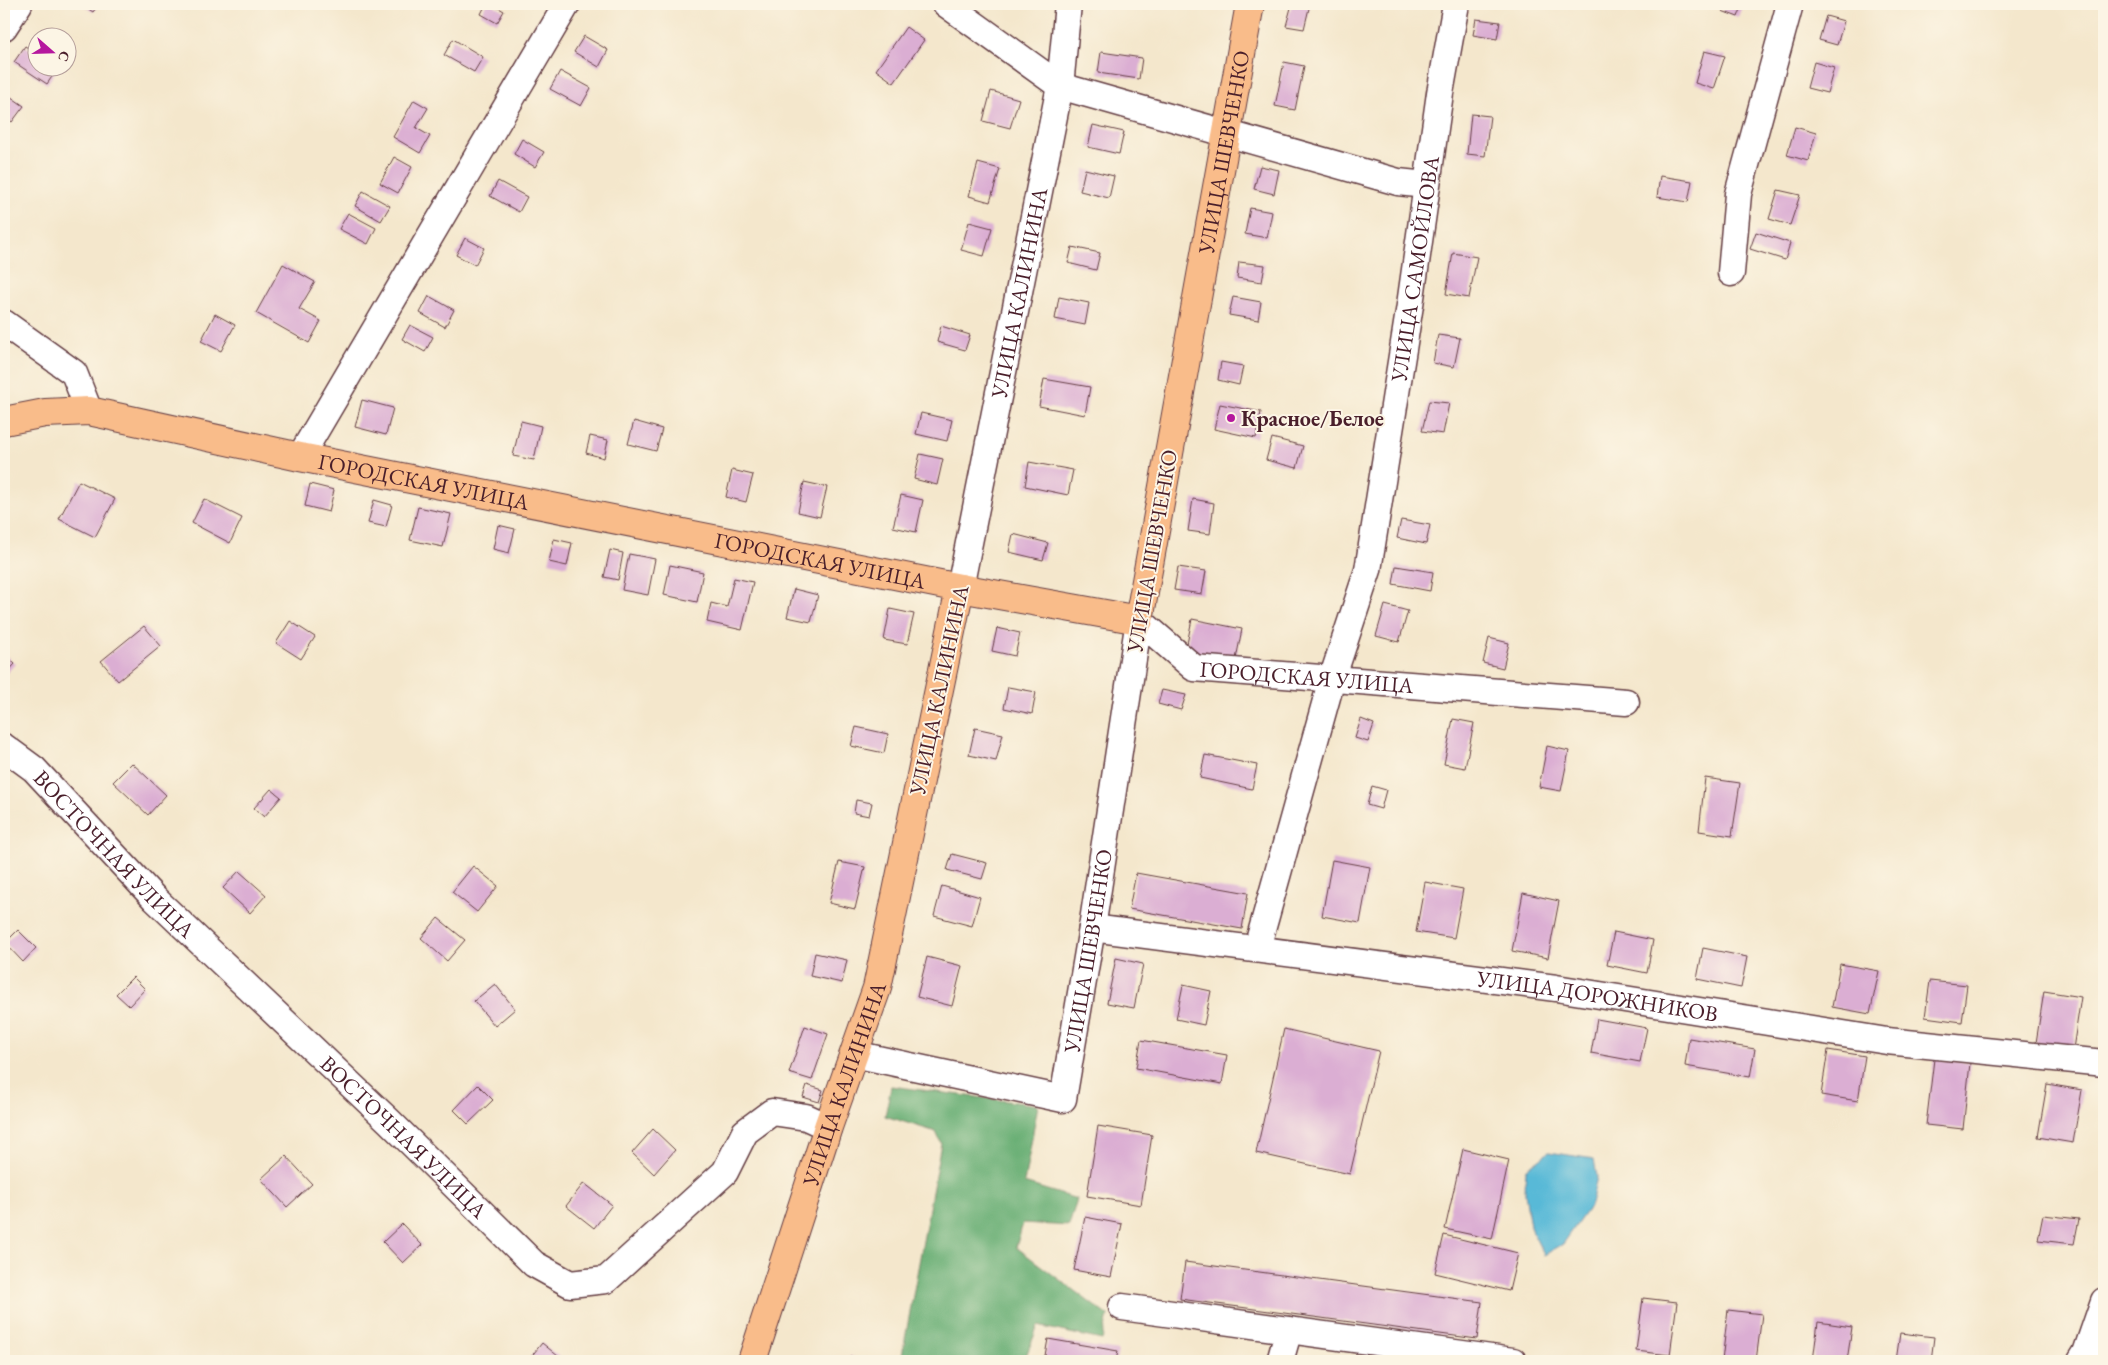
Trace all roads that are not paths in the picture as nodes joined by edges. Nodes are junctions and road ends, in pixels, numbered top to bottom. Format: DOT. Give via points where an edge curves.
graph roads {
  1 [pos="19,4"];
  2 [pos="567,4"];
  3 [pos="946,4"];
  4 [pos="1068,4"];
  5 [pos="1250,4"];
  6 [pos="1456,4"];
  7 [pos="1790,4"];
  8 [pos="4,28"];
  9 [pos="1060,86"];
  10 [pos="1226,134"];
  11 [pos="1426,186"];
  12 [pos="1732,273"];
  13 [pos="4,323"];
  14 [pos="89,411"];
  15 [pos="4,421"];
  16 [pos="300,457"];
  17 [pos="960,588"];
  18 [pos="1139,620"];
  19 [pos="1332,679"];
  20 [pos="1626,702"];
  21 [pos="4,747"];
  22 [pos="1092,928"];
  23 [pos="1257,948"];
  24 [pos="854,1054"];
  25 [pos="2104,1063"];
  26 [pos="828,1127"];
  27 [pos="2104,1301"];
  28 [pos="1122,1307"];
  29 [pos="1289,1330"];
  30 [pos="752,1361"];
  31 [pos="1280,1361"];
  32 [pos="1513,1361"];
  33 [pos="2081,1361"];
  1 -- 8 [label="street"];
  2 -- 16 [label="street, ГОРОДСКАЯ УЛИЦА"];
  3 -- 9 [label="street"];
  4 -- 9 [label="street, УЛИЦА КАЛИНИНА"];
  5 -- 10 [label="main road, УЛИЦА ШЕВЧЕНКО"];
  6 -- 11 [label="street, УЛИЦА САМОЙЛОВА"];
  7 -- 12 [label="street" via="1738,194"];
  9 -- 10 [label="street"];
  9 -- 17 [label="street, УЛИЦА КАЛИНИНА"];
  10 -- 11 [label="street" via="1398,182"];
  10 -- 18 [label="main road, УЛИЦА ШЕВЧЕНКО"];
  11 -- 19 [label="street, УЛИЦА САМОЙЛОВА" via="1368,570"];
  13 -- 14 [label="street" via="74,373"];
  14 -- 15 [label="main road, ГОРОДСКАЯ УЛИЦА" via="45,412"];
  14 -- 16 [label="main road, ГОРОДСКАЯ УЛИЦА"];
  16 -- 17 [label="main road, ГОРОДСКАЯ УЛИЦА"];
  17 -- 18 [label="main road, ГОРОДСКАЯ УЛИЦА"];
  17 -- 24 [label="main road, УЛИЦА КАЛИНИНА" via="877,988"];
  18 -- 19 [label="street, ГОРОДСКАЯ УЛИЦА" via="1194,668"];
  18 -- 22 [label="street, УЛИЦА ШЕВЧЕНКО"];
  19 -- 20 [label="street, ГОРОДСКАЯ УЛИЦА"];
  19 -- 23 [label="street, УЛИЦА САМОЙЛОВА"];
  21 -- 26 [label="street, ВОСТОЧНАЯ УЛИЦА" via="34,769 155,899 382,1114 534,1264 570,1284 606,1280 725,1172 745,1132 772,1112 806,1116"];
  22 -- 23 [label="street, УЛИЦА ДОРОЖНИКОВ"];
  22 -- 24 [label="street, УЛИЦА ШЕВЧЕНКО" via="1062,1099"];
  23 -- 25 [label="street, УЛИЦА ДОРОЖНИКОВ" via="1556,988 1887,1041"];
  24 -- 26 [label="main road, УЛИЦА КАЛИНИНА"];
  26 -- 30 [label="main road, УЛИЦА КАЛИНИНА"];
  27 -- 33 [label="street"];
  28 -- 29 [label="street"];
  29 -- 31 [label="street"];
  29 -- 32 [label="street"];
}
